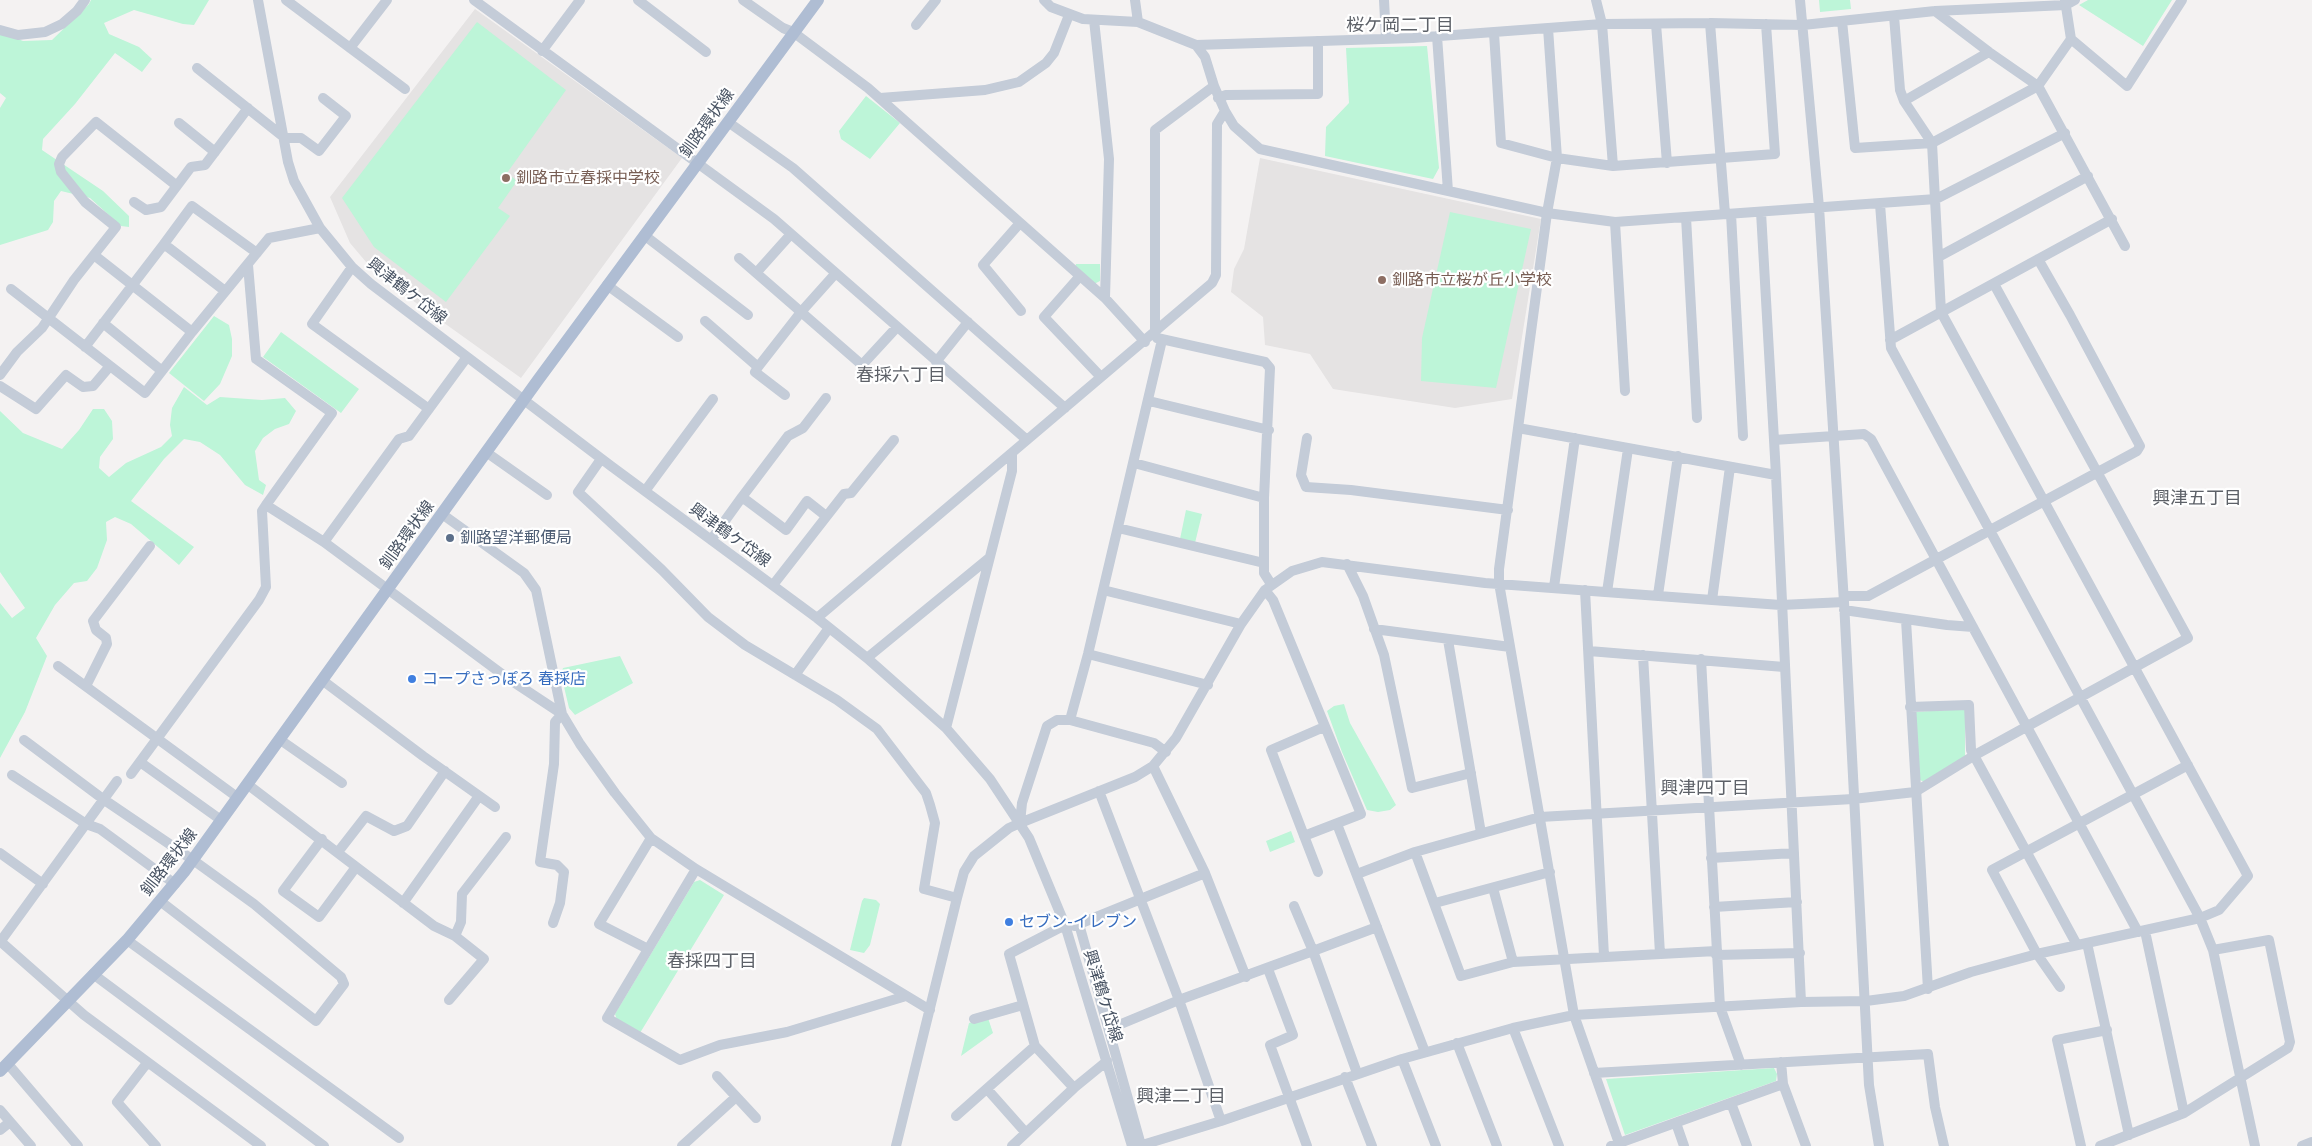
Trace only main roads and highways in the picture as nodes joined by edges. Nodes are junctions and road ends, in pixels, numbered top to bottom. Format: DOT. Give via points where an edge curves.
graph roads {
  1 [pos="818,0"];
  2 [pos="4,1068"];
  1 -- 2 [label="main road, 釧路環状線" via="524,398 175,884 127,940"];
}
